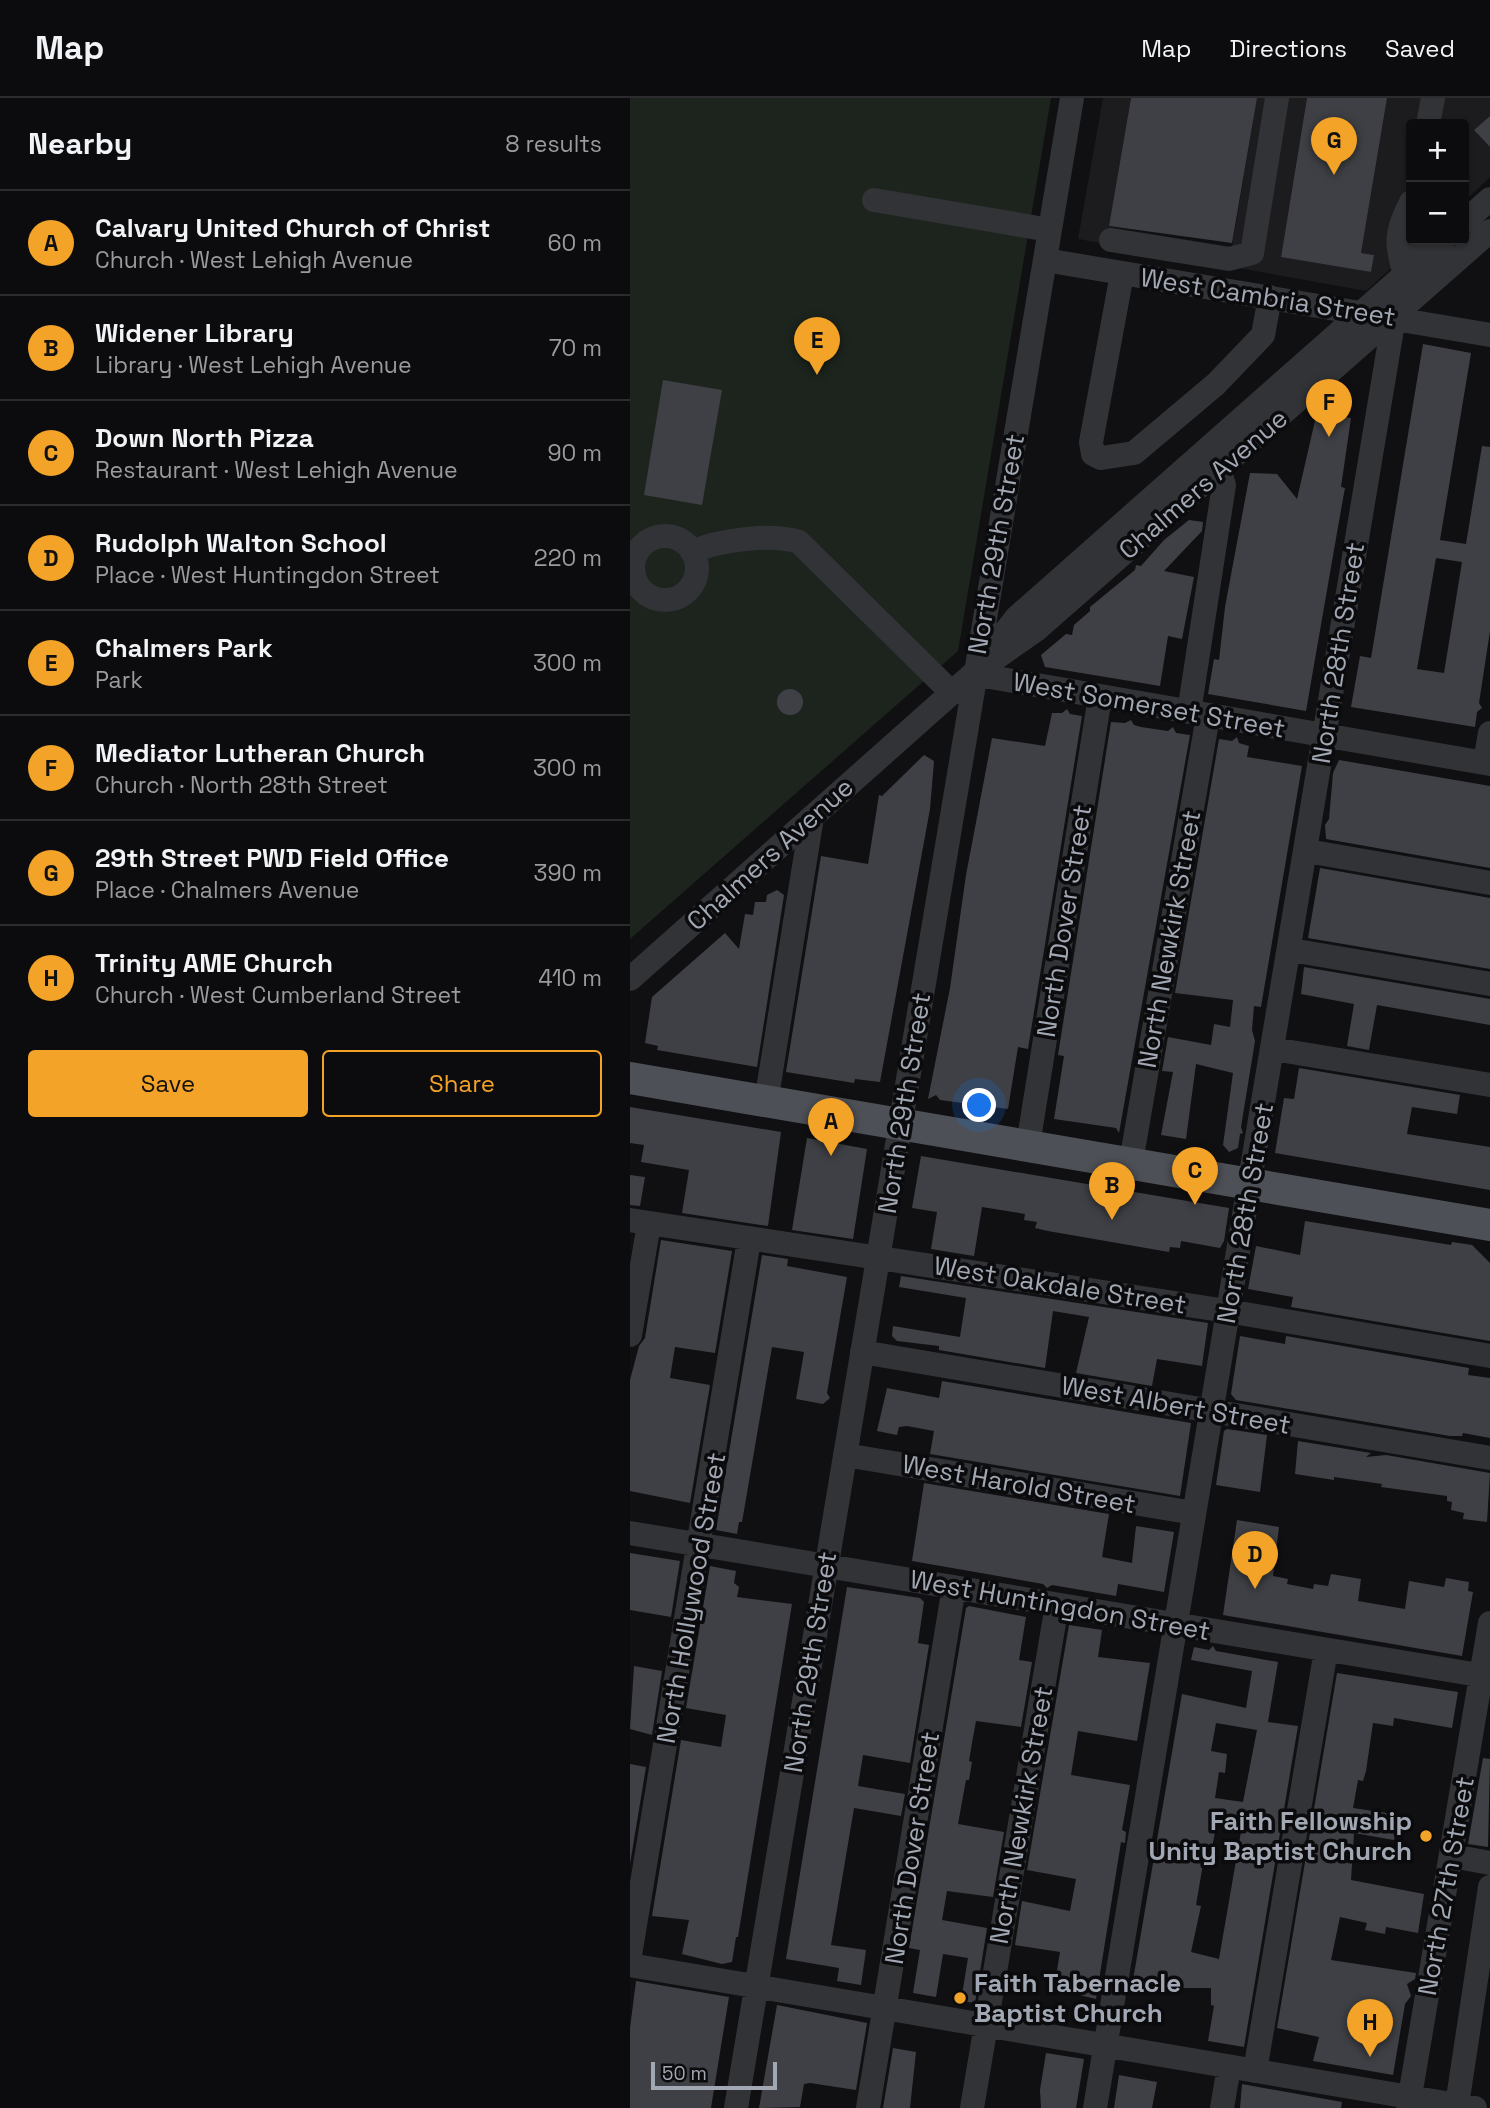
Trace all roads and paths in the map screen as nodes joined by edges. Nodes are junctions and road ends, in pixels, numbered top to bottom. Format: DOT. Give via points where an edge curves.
graph roads {
  1 [pos="1072,98"];
  2 [pos="1277,98"];
  3 [pos="1433,98"];
  4 [pos="1429,119"];
  5 [pos="1490,199"];
  6 [pos="874,200"];
  7 [pos="1406,212"];
  8 [pos="1469,218"];
  9 [pos="1050,230"];
  10 [pos="1490,231"];
  11 [pos="1111,240"];
  12 [pos="1417,245"];
  13 [pos="1438,245"];
  14 [pos="1045,260"];
  15 [pos="1122,274"];
  16 [pos="1405,274"];
  17 [pos="1270,297"];
  18 [pos="1362,312"];
  19 [pos="1394,317"];
  20 [pos="1490,335"];
  21 [pos="1212,460"];
  22 [pos="692,552"];
  23 [pos="973,674"];
  24 [pos="952,693"];
  25 [pos="1100,697"];
  26 [pos="1198,714"];
  27 [pos="1490,733"];
  28 [pos="1324,735"];
  29 [pos="1488,763"];
  30 [pos="812,817"];
  31 [pos="1307,851"];
  32 [pos="1490,883"];
  33 [pos="1291,950"];
  34 [pos="630,979"];
  35 [pos="1490,984"];
  36 [pos="1273,1049"];
  37 [pos="630,1078"];
  38 [pos="1490,1085"];
  39 [pos="766,1102"];
  40 [pos="900,1124"];
  41 [pos="1028,1145"];
  42 [pos="1131,1162"];
  43 [pos="1252,1182"];
  44 [pos="640,1222"];
  45 [pos="1490,1225"];
  46 [pos="749,1240"];
  47 [pos="878,1257"];
  48 [pos="1227,1311"];
  49 [pos="630,1335"];
  50 [pos="862,1352"];
  51 [pos="1490,1356"];
  52 [pos="1212,1410"];
  53 [pos="845,1455"];
  54 [pos="1490,1458"];
  55 [pos="1194,1514"];
  56 [pos="630,1533"];
  57 [pos="700,1545"];
  58 [pos="826,1566"];
  59 [pos="954,1587"];
  60 [pos="1057,1605"];
  61 [pos="1490,1623"];
  62 [pos="1176,1625"];
  63 [pos="1326,1650"];
  64 [pos="1485,1677"];
  65 [pos="1452,1856"];
  66 [pos="1490,1863"];
  67 [pos="1490,1887"];
  68 [pos="630,1955"];
  69 [pos="630,1965"];
  70 [pos="756,1987"];
  71 [pos="1482,1989"];
  72 [pos="886,2009"];
  73 [pos="985,2026"];
  74 [pos="1106,2046"];
  75 [pos="1229,2067"];
  76 [pos="1255,2071"];
  77 [pos="1409,2103"];
  78 [pos="1466,2107"];
  79 [pos="736,2108"];
  80 [pos="868,2108"];
  81 [pos="972,2108"];
  82 [pos="1095,2108"];
  83 [pos="1223,2108"];
  1 -- 9 [label="street, North 29th Street"];
  2 -- 11 [label="street" via="1252,253 1229,259"];
  3 -- 4 [label="street"];
  5 -- 8 [label="street"];
  6 -- 9 [label="street"];
  7 -- 16 [label="street" via="1397,247"];
  9 -- 14 [label="street, North 29th Street"];
  10 -- 19 [label="street, Chalmers Avenue"];
  12 -- 16 [label="street, North 28th Street"];
  13 -- 16 [label="street, Chalmers Avenue"];
  14 -- 15 [label="street, West Cambria Street"];
  14 -- 23 [label="street, North 29th Street"];
  15 -- 17 [label="street, West Cambria Street"];
  15 -- 17 [label="street" via="1091,442 1093,454 1101,458 1134,453 1216,384 1263,335"];
  16 -- 18 [label="street, Chalmers Avenue"];
  16 -- 19 [label="street, North 28th Street"];
  17 -- 18 [label="street, West Cambria Street"];
  18 -- 19 [label="street, West Cambria Street"];
  18 -- 21 [label="street, Chalmers Avenue"];
  19 -- 20 [label="street, West Cambria Street"];
  19 -- 21 [label="street, Chalmers Avenue"];
  19 -- 28 [label="street, North 28th Street"];
  21 -- 23 [label="street, Chalmers Avenue" via="1017,617"];
  21 -- 26 [label="street, North Newkirk Street" via="1224,485"];
  22 -- 24 [label="street" via="721,542 783,538 799,542"];
  23 -- 24 [label="street, Chalmers Avenue"];
  23 -- 25 [label="street, West Somerset Street"];
  23 -- 40 [label="street, North 29th Street"];
  24 -- 30 [label="street, Chalmers Avenue"];
  25 -- 26 [label="street, West Somerset Street"];
  25 -- 41 [label="street, North Dover Street"];
  26 -- 28 [label="street, West Somerset Street"];
  26 -- 42 [label="street, North Newkirk Street"];
  27 -- 29 [label="street"];
  28 -- 29 [label="street, West Somerset Street"];
  28 -- 31 [label="street, North 28th Street"];
  30 -- 34 [label="street, Chalmers Avenue"];
  30 -- 39 [label="street"];
  31 -- 32 [label="street"];
  31 -- 33 [label="street, North 28th Street"];
  33 -- 35 [label="street"];
  33 -- 36 [label="street, North 28th Street"];
  36 -- 38 [label="street"];
  36 -- 43 [label="street, North 28th Street"];
  37 -- 39 [label="main road"];
  39 -- 40 [label="main road"];
  40 -- 41 [label="main road"];
  40 -- 47 [label="street, North 29th Street"];
  41 -- 42 [label="main road"];
  42 -- 43 [label="main road"];
  43 -- 45 [label="main road"];
  43 -- 48 [label="street, North 28th Street"];
  44 -- 46 [label="street, West Oakdale Street"];
  44 -- 49 [label="street"];
  46 -- 47 [label="street, West Oakdale Street"];
  46 -- 57 [label="street, North Hollywood Street"];
  47 -- 48 [label="street, West Oakdale Street"];
  47 -- 50 [label="street, North 29th Street"];
  48 -- 51 [label="street, West Oakdale Street"];
  48 -- 52 [label="street, North 28th Street"];
  50 -- 52 [label="street, West Albert Street"];
  50 -- 53 [label="street, North 29th Street"];
  52 -- 54 [label="street, West Albert Street"];
  52 -- 55 [label="street, North 28th Street"];
  53 -- 55 [label="street, West Harold Street"];
  53 -- 58 [label="street, North 29th Street"];
  55 -- 62 [label="street, North 28th Street"];
  56 -- 57 [label="street, West Huntingdon Street"];
  57 -- 58 [label="street, West Huntingdon Street"];
  57 -- 68 [label="street, North Hollywood Street"];
  58 -- 59 [label="street, West Huntingdon Street"];
  58 -- 70 [label="street, North 29th Street"];
  59 -- 60 [label="street, West Huntingdon Street"];
  59 -- 72 [label="street, North Dover Street"];
  60 -- 62 [label="street, West Huntingdon Street"];
  60 -- 73 [label="street, North Newkirk Street"];
  61 -- 64 [label="street, North 27th Street"];
  62 -- 63 [label="street, West Huntingdon Street"];
  62 -- 74 [label="street, North 28th Street"];
  63 -- 64 [label="street, West Huntingdon Street"];
  63 -- 76 [label="street"];
  64 -- 65 [label="street, North 27th Street"];
  65 -- 66 [label="street"];
  65 -- 77 [label="street, North 27th Street"];
  67 -- 71 [label="street"];
  69 -- 70 [label="street"];
  70 -- 72 [label="street"];
  70 -- 79 [label="street, North 29th Street"];
  71 -- 78 [label="street"];
  72 -- 73 [label="street"];
  72 -- 80 [label="street, North Dover Street"];
  73 -- 74 [label="street"];
  73 -- 81 [label="street, North Newkirk Street"];
  74 -- 75 [label="street"];
  74 -- 82 [label="street, North 28th Street"];
  75 -- 76 [label="street"];
  75 -- 83 [label="street"];
  76 -- 77 [label="street"];
  77 -- 78 [label="street"];
}
